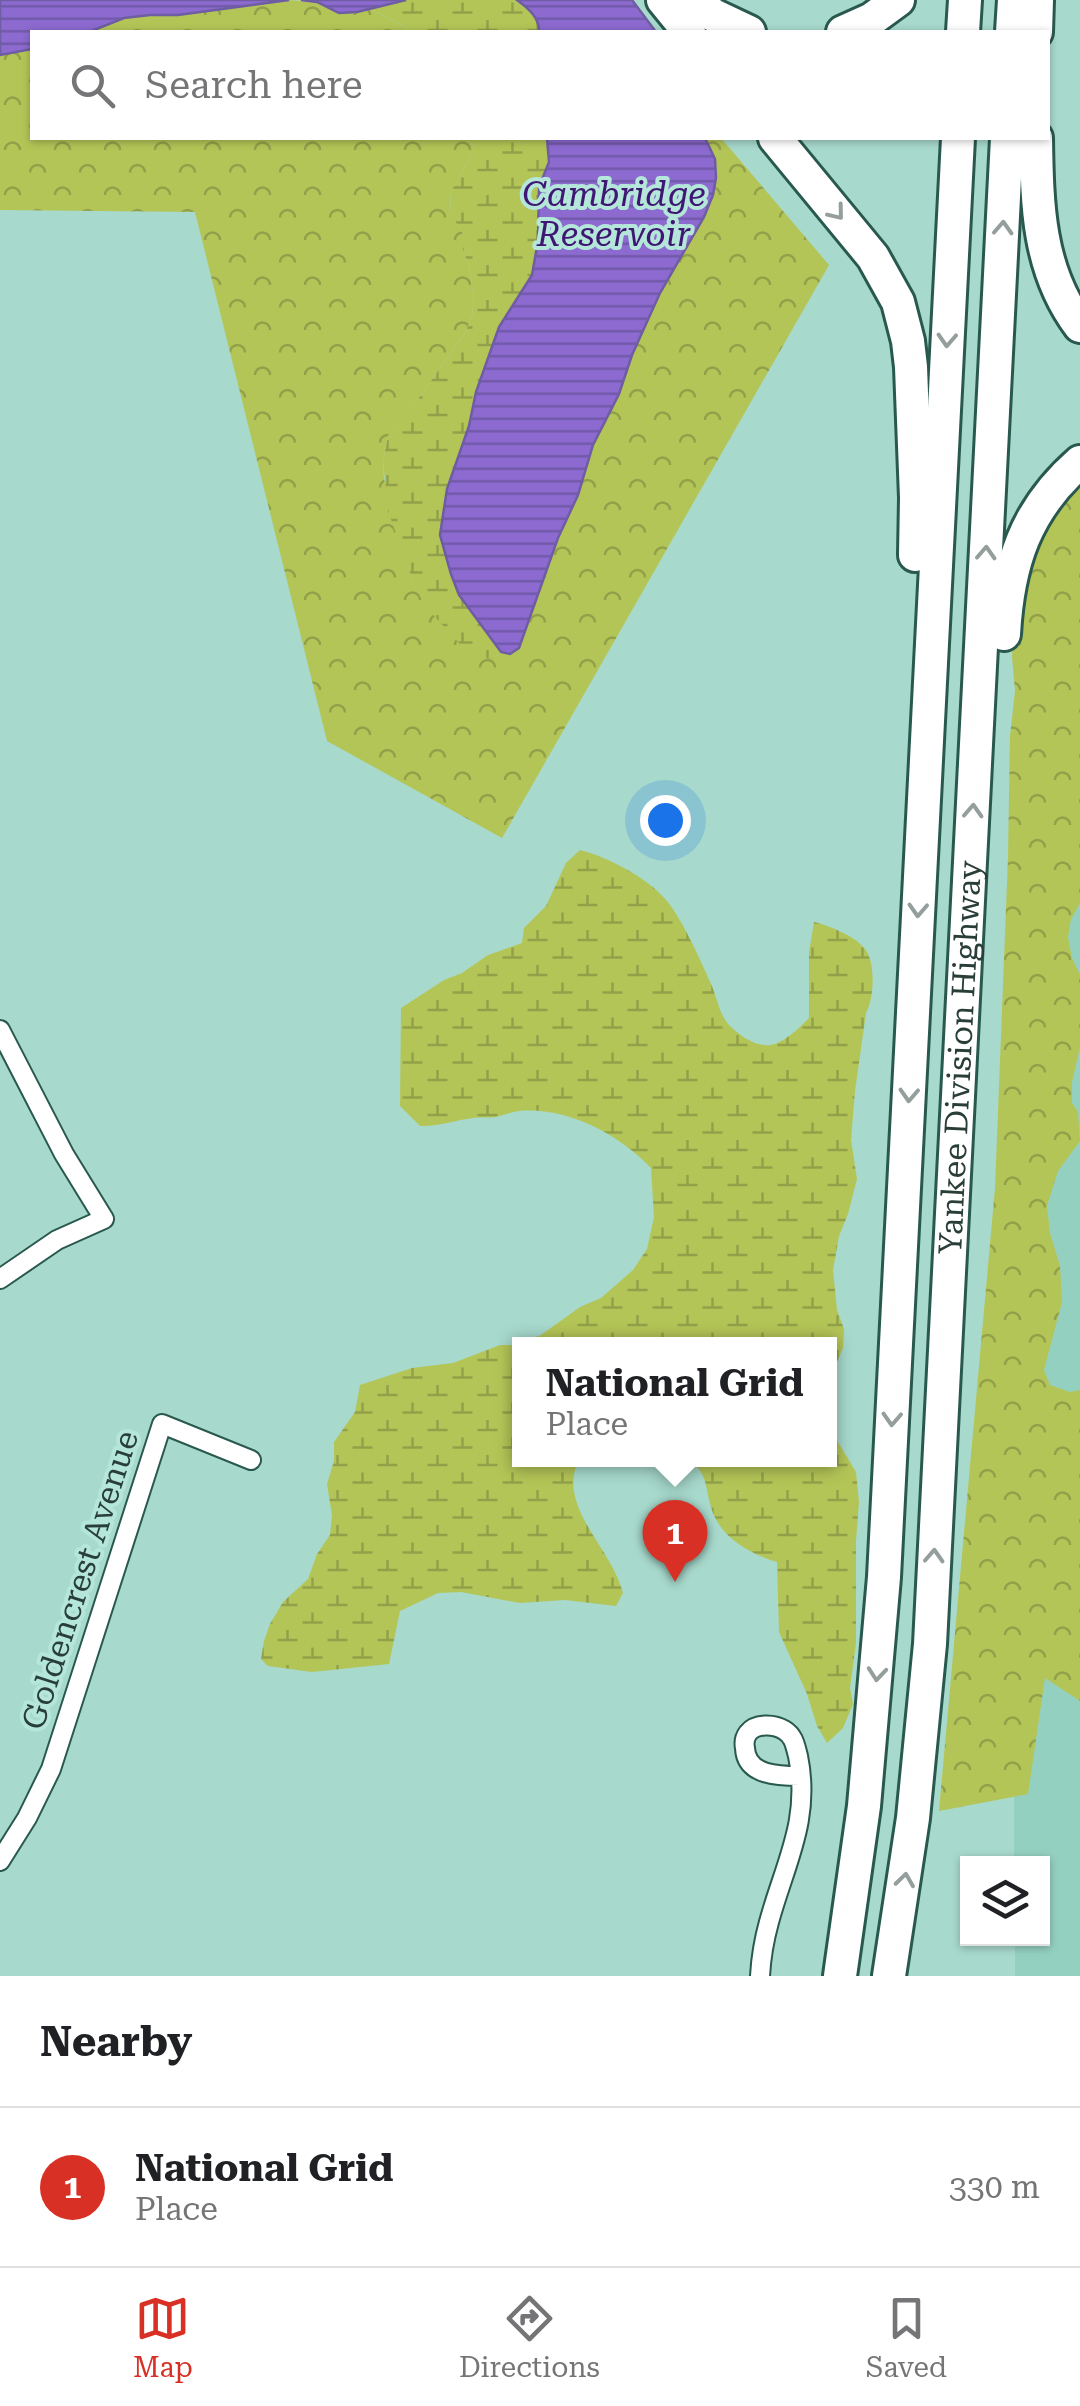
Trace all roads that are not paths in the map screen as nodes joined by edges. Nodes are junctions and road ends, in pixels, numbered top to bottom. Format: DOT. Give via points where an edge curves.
graph roads {
  1 [pos="662,0"];
  2 [pos="696,0"];
  3 [pos="898,0"];
  4 [pos="965,0"];
  5 [pos="1014,0"];
  6 [pos="1036,0"];
  7 [pos="687,30"];
  8 [pos="745,30"];
  9 [pos="848,30"];
  10 [pos="963,30"];
  11 [pos="1012,30"];
  12 [pos="1036,30"];
  13 [pos="777,140"];
  14 [pos="958,140"];
  15 [pos="1007,140"];
  16 [pos="1036,140"];
  17 [pos="1080,326"];
  18 [pos="1080,462"];
  19 [pos="931,657"];
  20 [pos="978,720"];
  21 [pos="0,1030"];
  22 [pos="0,1279"];
  23 [pos="252,1460"];
  24 [pos="800,1776"];
  25 [pos="0,1861"];
  26 [pos="760,1976"];
  27 [pos="840,1976"];
  28 [pos="890,1976"];
  1 -- 7 [label="highway"];
  2 -- 8 [label="highway"];
  3 -- 9 [label="highway"];
  4 -- 10 [label="highway"];
  5 -- 11 [label="highway"];
  6 -- 12 [label="highway"];
  13 -- 19 [label="highway, one-way" via="873,257 903,318 913,420 914,580"];
  14 -- 19 [label="highway, Yankee Division Highway, one-way"];
  20 -- 15 [label="highway, Yankee Division Highway, one-way"];
  16 -- 17 [label="highway" via="1044,248"];
  18 -- 20 [label="highway" via="1054,488 1016,555 1004,636"];
  19 -- 27 [label="highway, Yankee Division Highway, one-way" via="880,1634"];
  28 -- 20 [label="highway, Yankee Division Highway, one-way" via="930,1644"];
  21 -- 22 [label="street" via="104,1219 57,1240"];
  23 -- 25 [label="street, Goldencrest Avenue" via="162,1424 51,1769"];
  24 -- 26 [label="street" via="799,1825 769,1921"];
}
